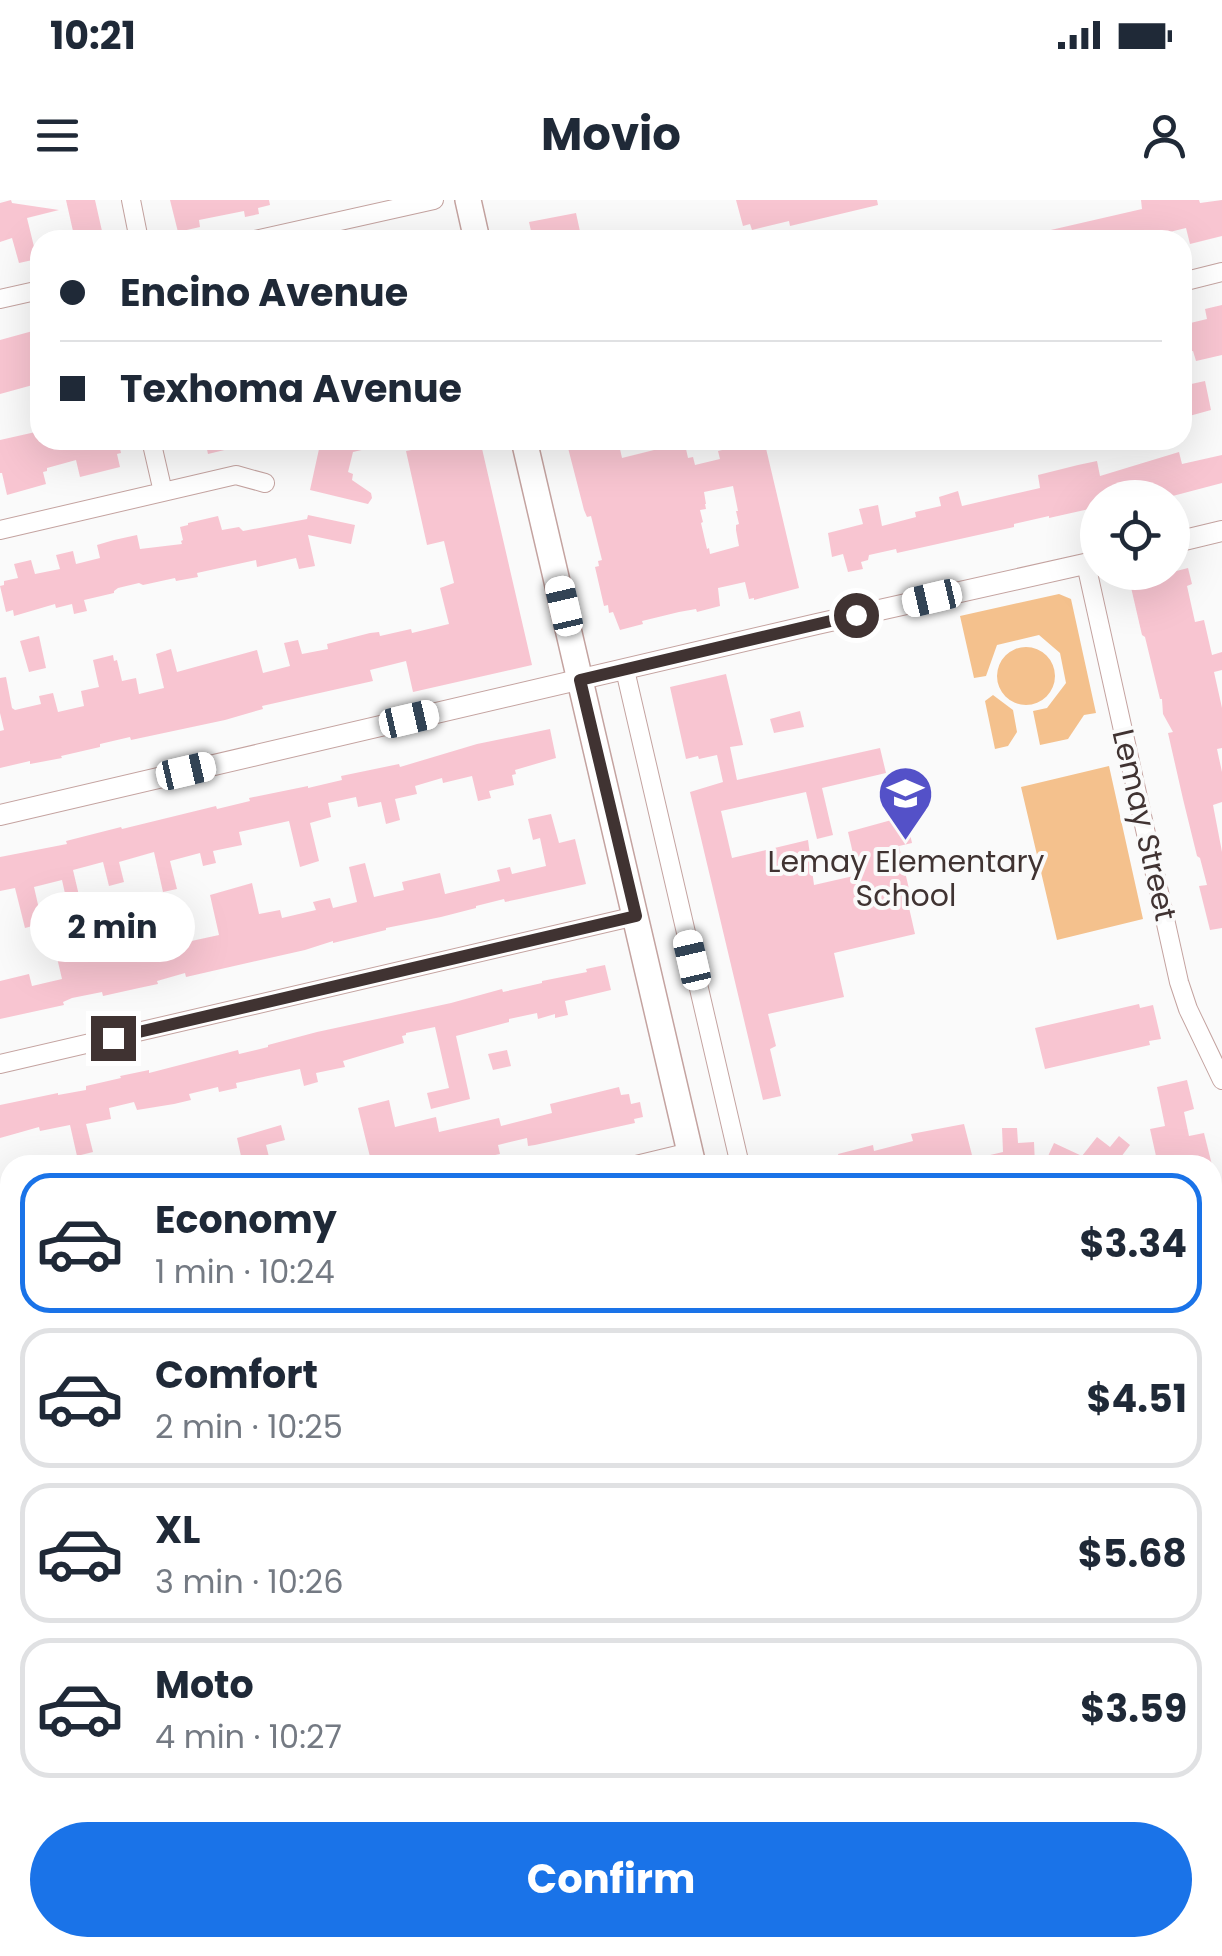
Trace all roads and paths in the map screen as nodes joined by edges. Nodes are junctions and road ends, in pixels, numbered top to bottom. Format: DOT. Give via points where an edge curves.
graph roads {
  1 [pos="131,200"];
  2 [pos="434,200"];
  3 [pos="468,200"];
  4 [pos="138,230"];
  5 [pos="300,230"];
  6 [pos="475,230"];
  7 [pos="1222,272"];
  8 [pos="1192,280"];
  9 [pos="30,292"];
  10 [pos="0,299"];
  11 [pos="153,450"];
  12 [pos="526,450"];
  13 [pos="265,484"];
  14 [pos="163,492"];
  15 [pos="0,530"];
  16 [pos="1222,532"];
  17 [pos="1190,539"];
  18 [pos="1080,565"];
  19 [pos="1098,590"];
  20 [pos="625,670"];
  21 [pos="580,680"];
  22 [pos="0,815"];
  23 [pos="636,916"];
  24 [pos="0,1064"];
  25 [pos="1222,1080"];
  26 [pos="691,1155"];
  27 [pos="738,1155"];
  1 -- 4 [label="street"];
  2 -- 5 [label="street"];
  3 -- 6 [label="main road"];
  7 -- 8 [label="street"];
  9 -- 10 [label="street"];
  11 -- 14 [label="street"];
  12 -- 21 [label="main road"];
  13 -- 14 [label="street" via="236,475"];
  14 -- 15 [label="street"];
  16 -- 17 [label="street"];
  18 -- 20 [label="street"];
  19 -- 25 [label="street, Lemay Street" via="1179,982"];
  20 -- 21 [label="street"];
  20 -- 27 [label="street"];
  21 -- 22 [label="street"];
  21 -- 23 [label="main road"];
  23 -- 24 [label="street"];
  23 -- 26 [label="main road"];
}
